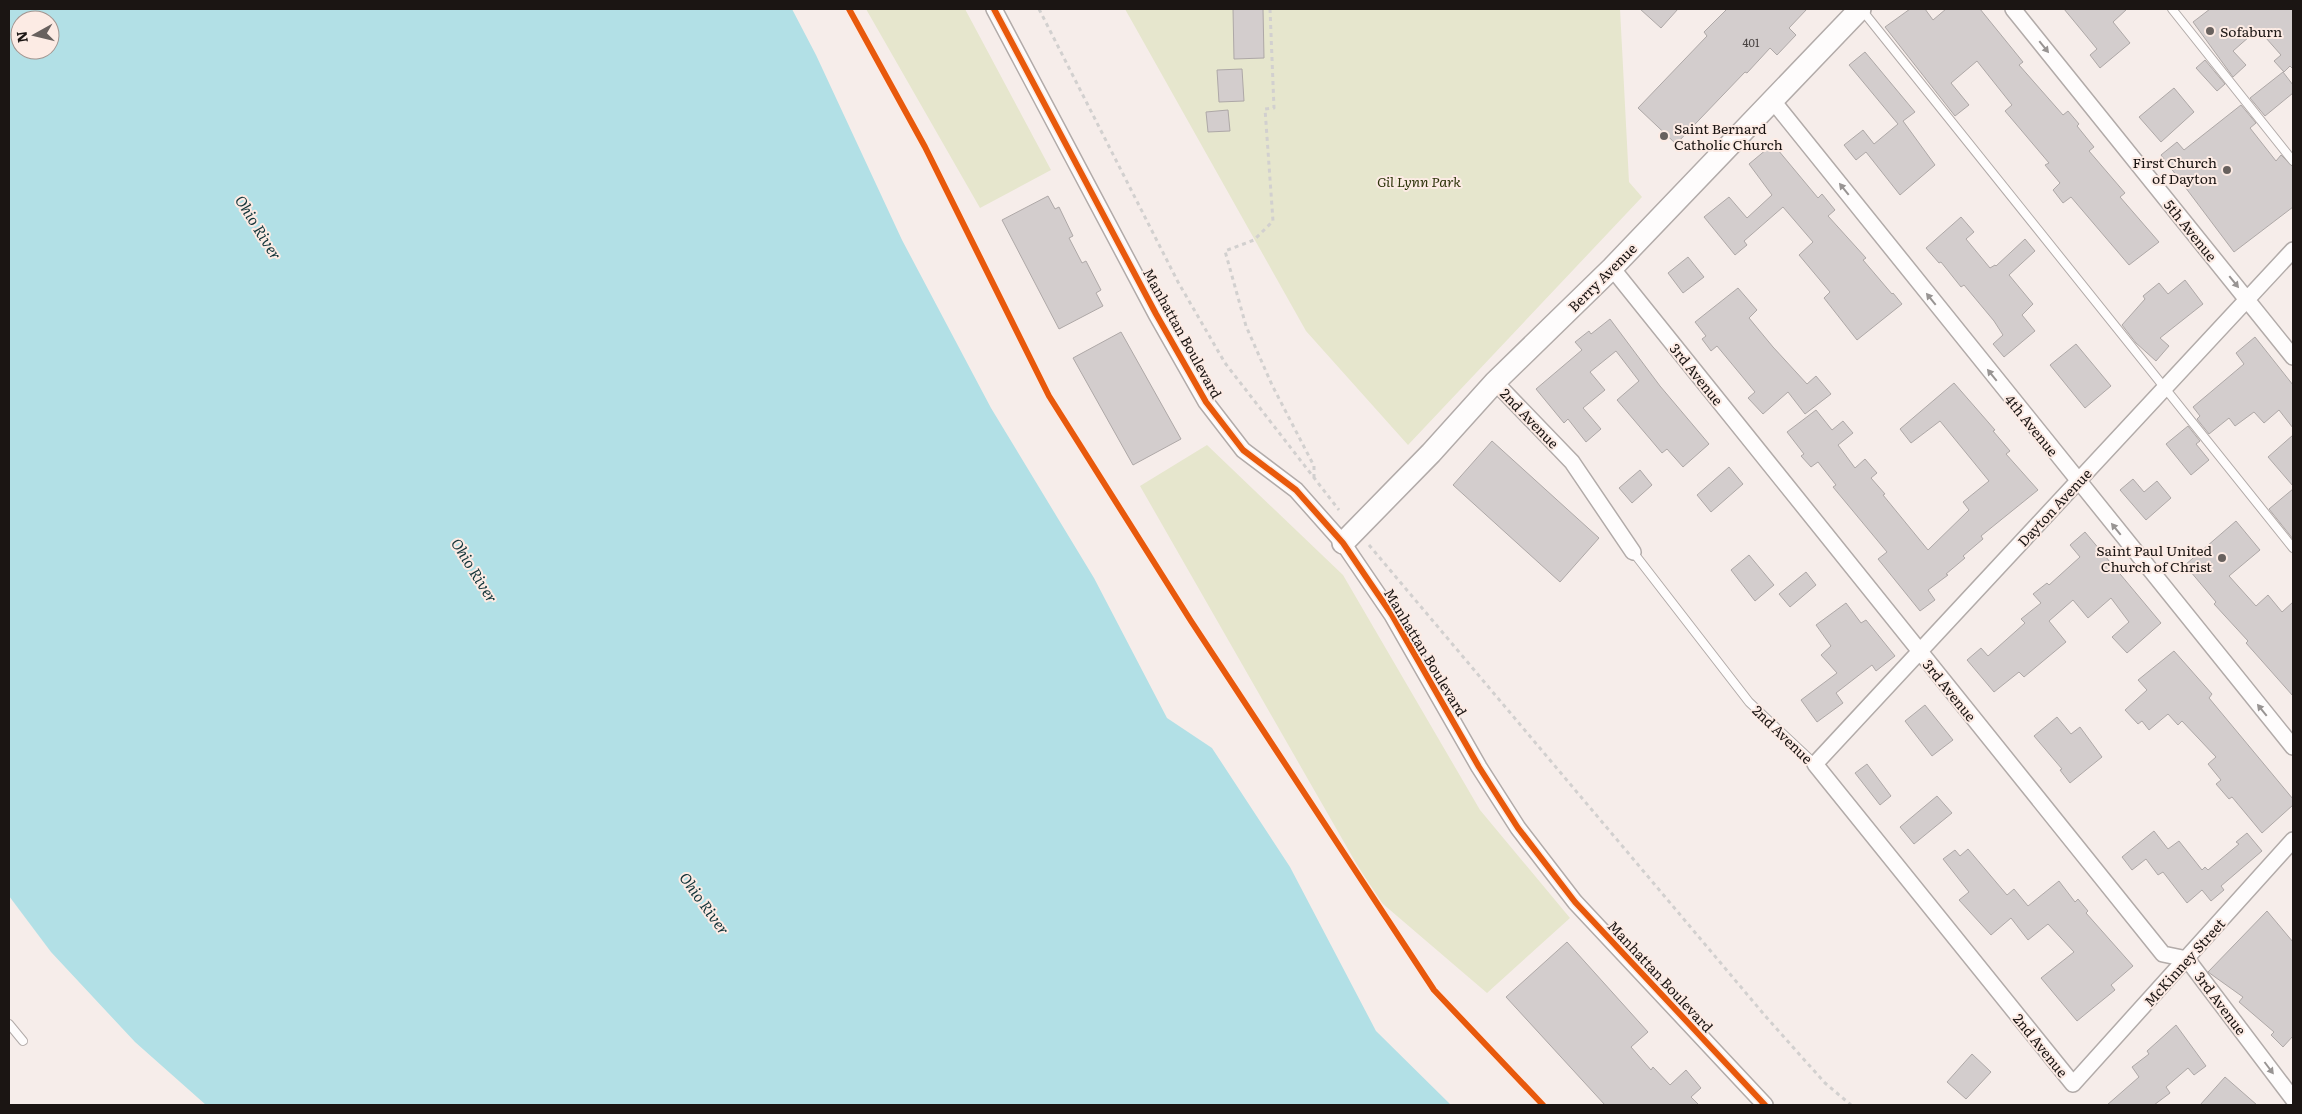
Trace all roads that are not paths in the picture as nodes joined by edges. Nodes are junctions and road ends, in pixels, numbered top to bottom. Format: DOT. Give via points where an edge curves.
graph roads {
  1 [pos="994,9"];
  2 [pos="1860,9"];
  3 [pos="2014,9"];
  4 [pos="2172,9"];
  5 [pos="1773,101"];
  6 [pos="2293,161"];
  7 [pos="2293,250"];
  8 [pos="1612,268"];
  9 [pos="2247,299"];
  10 [pos="2293,357"];
  11 [pos="1495,382"];
  12 [pos="2165,388"];
  13 [pos="2077,482"];
  14 [pos="1349,536"];
  15 [pos="2293,548"];
  16 [pos="1632,552"];
  17 [pos="1919,652"];
  18 [pos="2293,748"];
  19 [pos="1815,764"];
  20 [pos="2293,840"];
  21 [pos="2187,959"];
  22 [pos="9,1024"];
  23 [pos="23,1041"];
  24 [pos="2073,1084"];
  25 [pos="2293,1100"];
  26 [pos="1765,1105"];
  1 -- 14 [label="street, Manhattan Boulevard" via="1206,402 1243,450"];
  2 -- 5 [label="street, Berry Avenue"];
  2 -- 12 [label="lane"];
  3 -- 9 [label="street, 5th Avenue, one-way"];
  4 -- 6 [label="lane"];
  5 -- 8 [label="street, Berry Avenue"];
  13 -- 5 [label="street, 4th Avenue, one-way"];
  7 -- 9 [label="street, Dayton Avenue"];
  8 -- 11 [label="street, Berry Avenue"];
  8 -- 17 [label="street, 3rd Avenue"];
  9 -- 10 [label="street, 5th Avenue"];
  9 -- 12 [label="street, Dayton Avenue"];
  11 -- 14 [label="street, Berry Avenue"];
  11 -- 16 [label="street, 2nd Avenue" via="1572,462"];
  12 -- 13 [label="street, Dayton Avenue"];
  12 -- 15 [label="lane"];
  13 -- 17 [label="street, Dayton Avenue"];
  18 -- 13 [label="street, 4th Avenue, one-way"];
  14 -- 26 [label="street, Manhattan Boulevard" via="1479,767 1518,828 1575,902"];
  16 -- 19 [label="lane, 2nd Avenue" via="1749,702"];
  17 -- 19 [label="street, Dayton Avenue"];
  17 -- 21 [label="street, 3rd Avenue" via="2162,954"];
  19 -- 24 [label="street, 2nd Avenue"];
  20 -- 21 [label="street, McKinney Street"];
  21 -- 24 [label="street, McKinney Street"];
  21 -- 25 [label="street, 3rd Avenue, one-way"];
  22 -- 23 [label="lane"];
}
